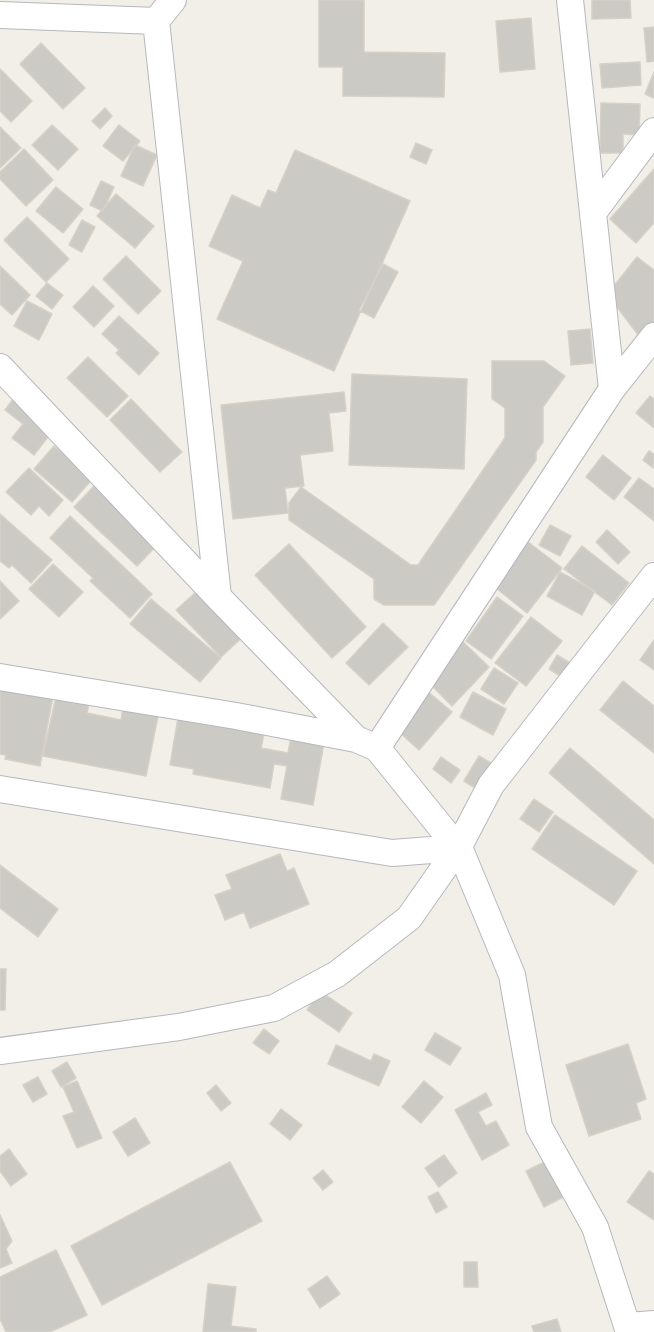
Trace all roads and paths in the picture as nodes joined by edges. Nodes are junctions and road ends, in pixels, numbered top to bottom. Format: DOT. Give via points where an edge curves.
graph roads {
  1 [pos="173,0"];
  2 [pos="570,0"];
  3 [pos="0,15"];
  4 [pos="156,21"];
  5 [pos="654,131"];
  6 [pos="593,213"];
  7 [pos="654,336"];
  8 [pos="0,367"];
  9 [pos="612,390"];
  10 [pos="654,576"];
  11 [pos="218,597"];
  12 [pos="0,677"];
  13 [pos="367,743"];
  14 [pos="0,789"];
  15 [pos="458,848"];
  16 [pos="0,1051"];
  17 [pos="654,1324"];
  18 [pos="629,1329"];
  1 -- 4 [label="street"];
  2 -- 6 [label="street"];
  3 -- 4 [label="street"];
  4 -- 11 [label="street"];
  5 -- 6 [label="street"];
  6 -- 9 [label="street"];
  7 -- 9 [label="street"];
  8 -- 11 [label="street"];
  9 -- 13 [label="street"];
  10 -- 15 [label="street" via="491,785"];
  11 -- 13 [label="street"];
  12 -- 13 [label="street" via="236,716"];
  13 -- 15 [label="street"];
  14 -- 15 [label="street" via="392,853"];
  15 -- 16 [label="street" via="409,918 337,974 274,1008 179,1027"];
  15 -- 18 [label="street" via="512,975 539,1127 595,1227"];
  17 -- 18 [label="street"];
}
